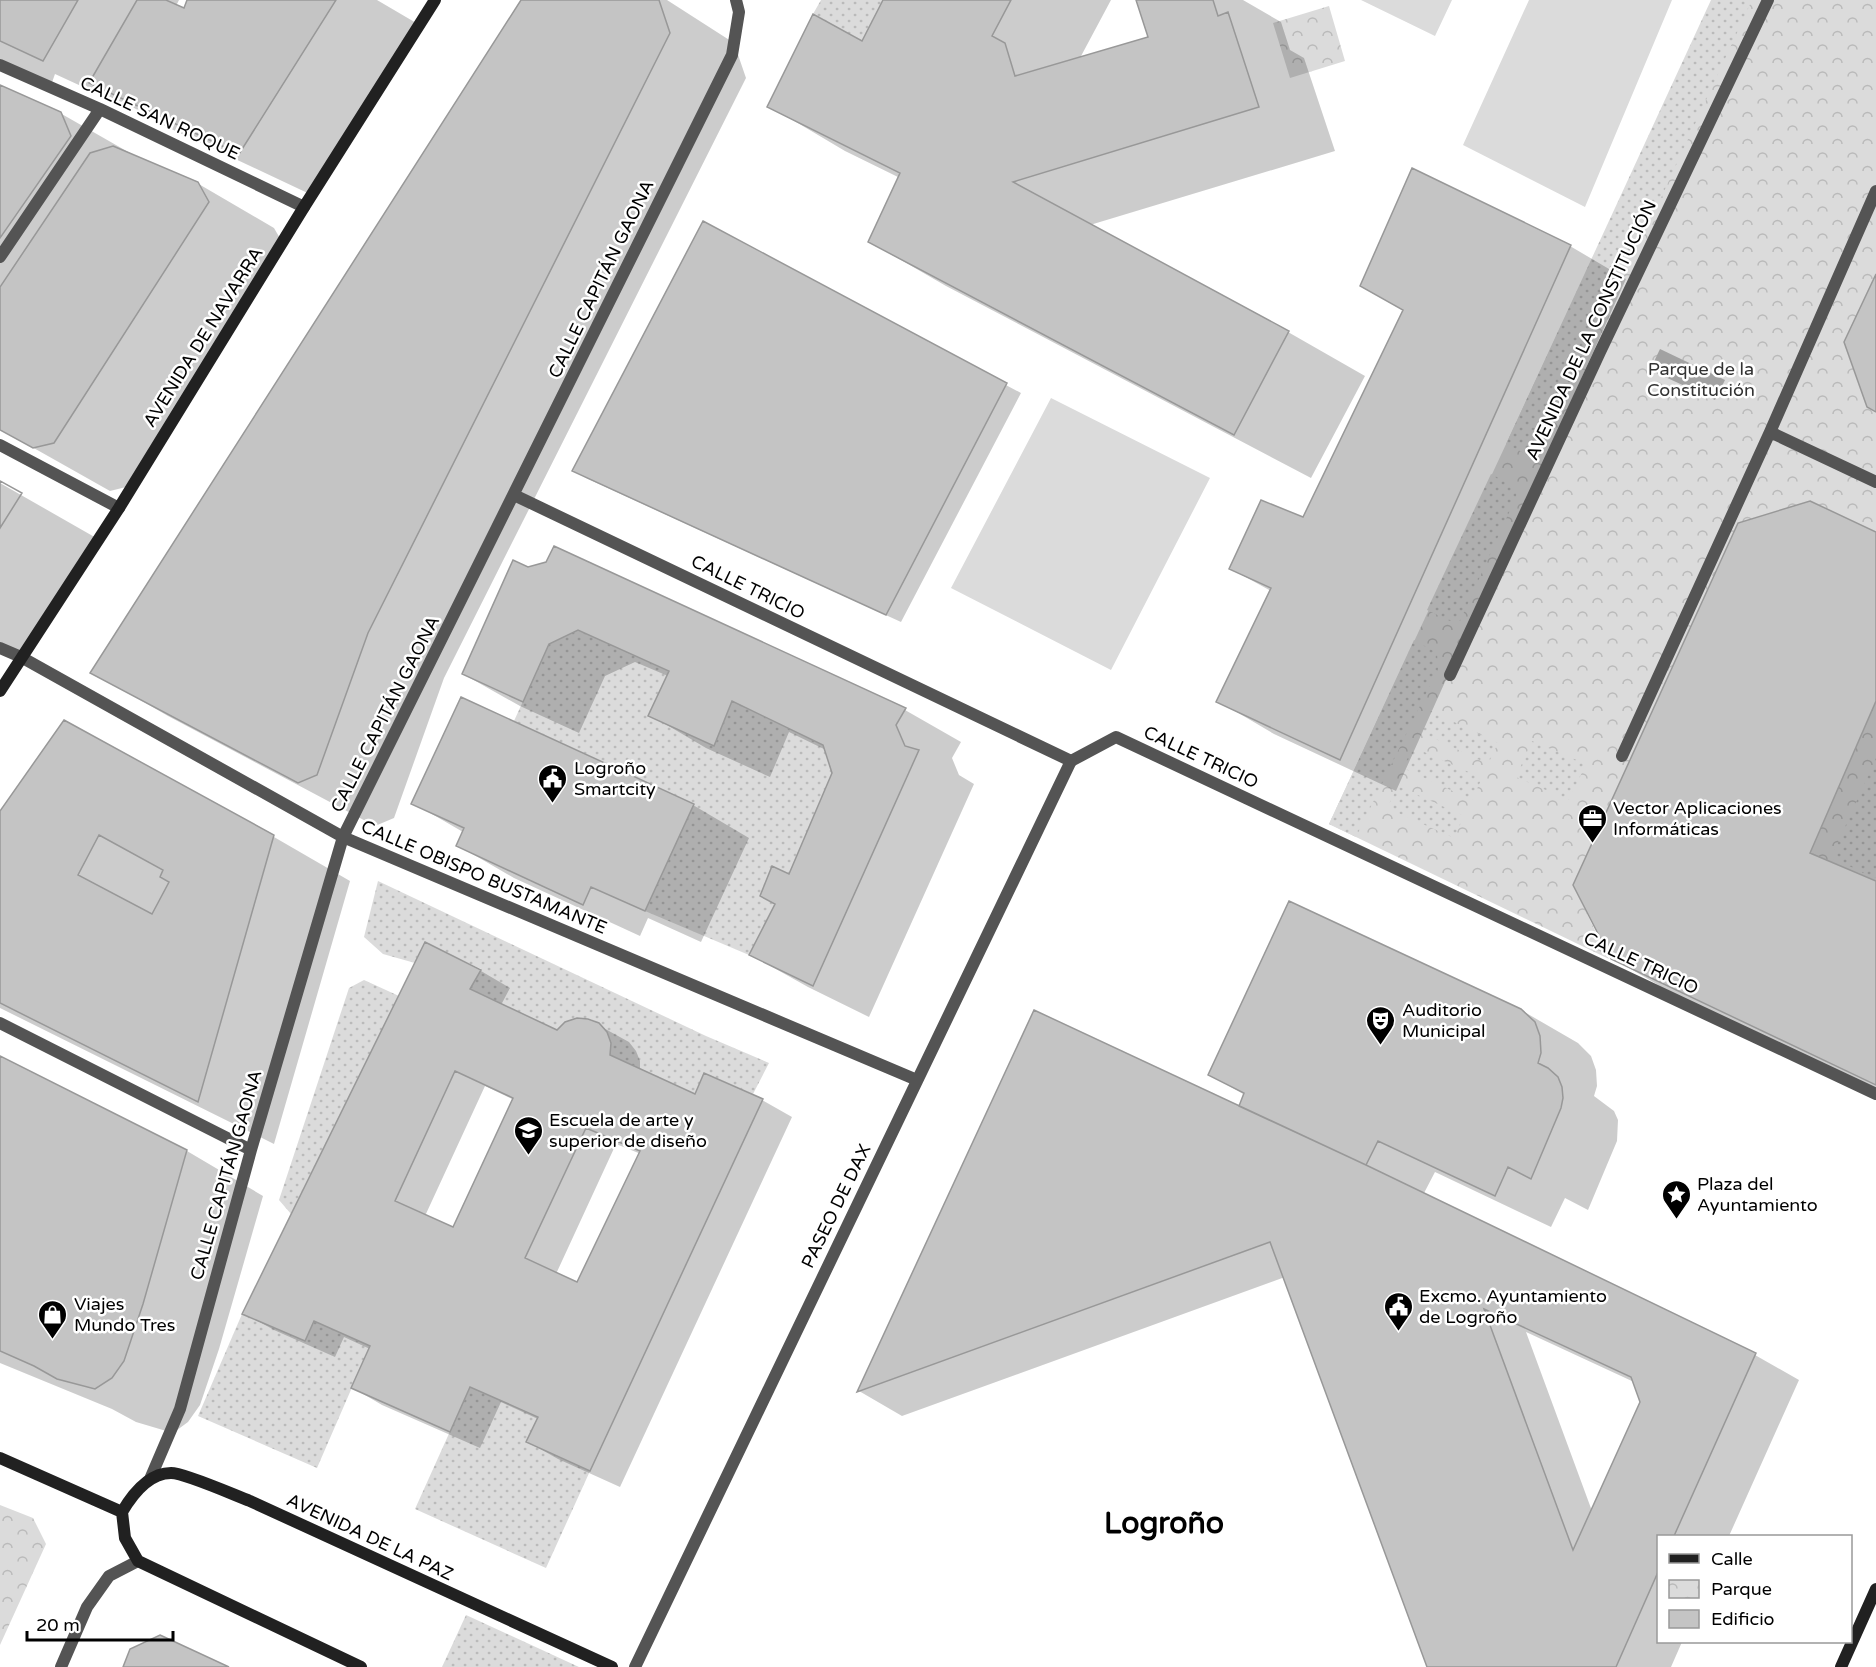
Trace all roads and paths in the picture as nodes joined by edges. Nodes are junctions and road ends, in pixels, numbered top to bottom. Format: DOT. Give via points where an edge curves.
graph roads {
  1 [pos="435,0"];
  2 [pos="736,0"];
  3 [pos="1768,0"];
  4 [pos="0,65"];
  5 [pos="100,109"];
  6 [pos="1876,191"];
  7 [pos="304,207"];
  8 [pos="0,257"];
  9 [pos="1770,432"];
  10 [pos="0,445"];
  11 [pos="1876,482"];
  12 [pos="514,495"];
  13 [pos="119,508"];
  14 [pos="0,648"];
  15 [pos="21,657"];
  16 [pos="1450,675"];
  17 [pos="0,691"];
  18 [pos="1622,756"];
  19 [pos="1071,761"];
  20 [pos="343,837"];
  21 [pos="0,1023"];
  22 [pos="917,1080"];
  23 [pos="1876,1094"];
  24 [pos="251,1150"];
  25 [pos="0,1458"];
  26 [pos="150,1479"];
  27 [pos="122,1512"];
  28 [pos="138,1561"];
  29 [pos="1876,1588"];
  30 [pos="1852,1641"];
  31 [pos="1851,1643"];
  32 [pos="61,1667"];
  33 [pos="361,1667"];
  34 [pos="612,1667"];
  35 [pos="635,1667"];
  36 [pos="1840,1667"];
  1 -- 7 [label="main road, AVENIDA DE NAVARRA"];
  2 -- 12 [label="street, CALLE CAPITÁN GAONA" via="739,12 732,55"];
  3 -- 16 [label="street, AVENIDA DE LA CONSTITUCIÓN"];
  4 -- 5 [label="street, CALLE SAN ROQUE"];
  5 -- 7 [label="street, CALLE SAN ROQUE"];
  5 -- 8 [label="street"];
  6 -- 9 [label="street"];
  7 -- 13 [label="main road, AVENIDA DE NAVARRA"];
  9 -- 11 [label="street"];
  9 -- 18 [label="street"];
  10 -- 13 [label="street"];
  12 -- 19 [label="street, CALLE TRICIO"];
  12 -- 20 [label="street, CALLE CAPITÁN GAONA"];
  13 -- 15 [label="main road, AVENIDA DE NAVARRA"];
  14 -- 15 [label="street, CALLE OBISPO BUSTAMANTE"];
  15 -- 17 [label="main road, AVENIDA DE NAVARRA"];
  15 -- 20 [label="street, CALLE OBISPO BUSTAMANTE"];
  19 -- 22 [label="street, PASEO DE DAX"];
  19 -- 23 [label="street, CALLE TRICIO" via="1116,737"];
  20 -- 22 [label="street, CALLE OBISPO BUSTAMANTE"];
  20 -- 24 [label="street, CALLE CAPITÁN GAONA"];
  21 -- 24 [label="street"];
  22 -- 35 [label="street, PASEO DE DAX"];
  24 -- 26 [label="street, CALLE CAPITÁN GAONA" via="180,1409"];
  25 -- 27 [label="main road"];
  26 -- 27 [label="main road"];
  26 -- 34 [label="main road, AVENIDA DE LA PAZ" via="171,1473 250,1501"];
  27 -- 28 [label="main road" via="125,1538"];
  28 -- 32 [label="street" via="109,1576 87,1607"];
  28 -- 33 [label="main road"];
  29 -- 30 [label="main road"];
  31 -- 36 [label="main road"];
}
